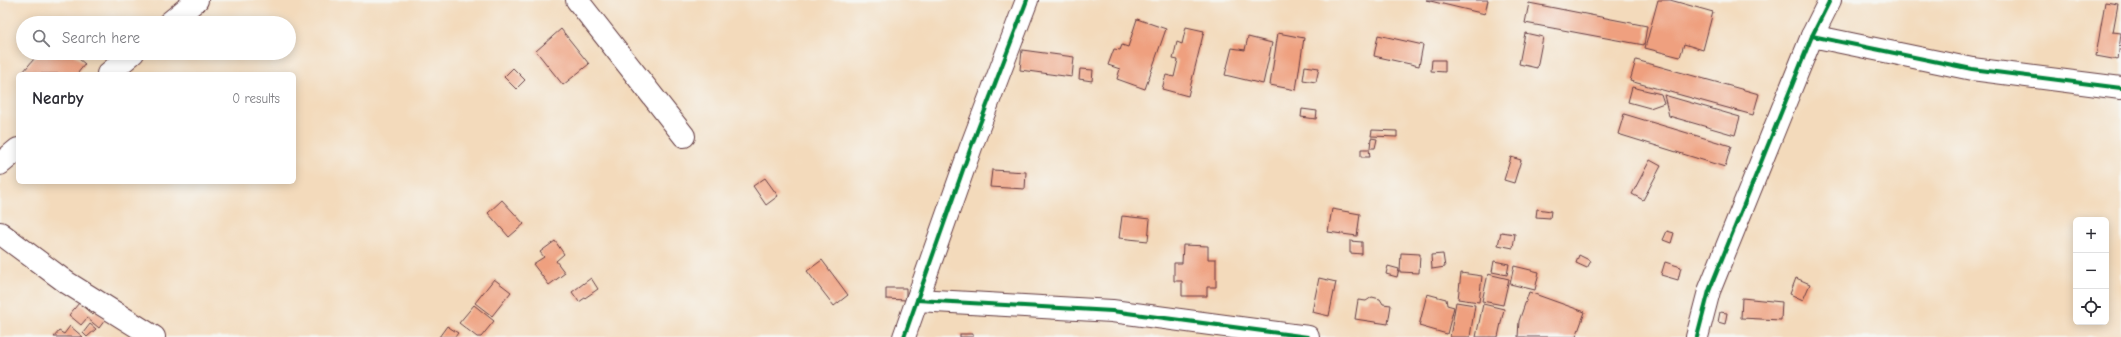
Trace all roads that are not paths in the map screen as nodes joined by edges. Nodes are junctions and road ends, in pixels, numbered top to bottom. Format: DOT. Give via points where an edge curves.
graph roads {
  1 [pos="197,0"];
  2 [pos="577,0"];
  3 [pos="1027,0"];
  4 [pos="1830,0"];
  5 [pos="178,16"];
  6 [pos="1812,36"];
  7 [pos="125,60"];
  8 [pos="110,72"];
  9 [pos="2121,88"];
  10 [pos="684,136"];
  11 [pos="16,151"];
  12 [pos="0,164"];
  13 [pos="0,233"];
  14 [pos="917,300"];
  15 [pos="154,337"];
  16 [pos="904,337"];
  17 [pos="1308,337"];
  18 [pos="1697,337"];
  1 -- 5 [label="street"];
  2 -- 10 [label="street"];
  3 -- 14 [label="street"];
  4 -- 6 [label="street"];
  6 -- 9 [label="street" via="1972,69"];
  6 -- 18 [label="street" via="1709,291"];
  7 -- 8 [label="street"];
  11 -- 12 [label="street"];
  13 -- 15 [label="street" via="66,282"];
  14 -- 16 [label="street"];
  14 -- 17 [label="street" via="1112,311"];
}
